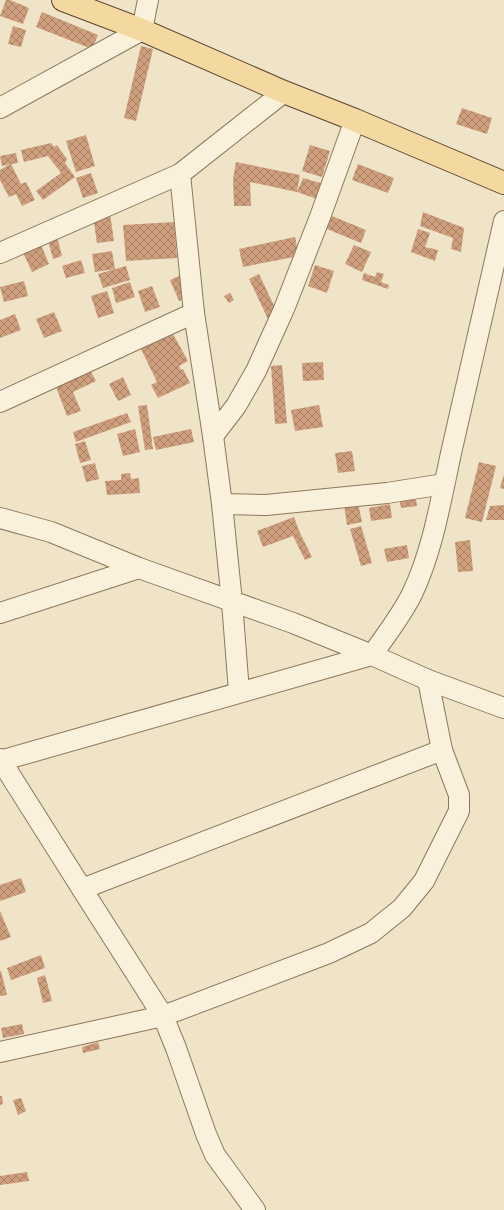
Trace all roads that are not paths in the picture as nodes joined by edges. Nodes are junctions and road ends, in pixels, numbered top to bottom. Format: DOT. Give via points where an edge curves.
graph roads {
  1 [pos="62,0"];
  2 [pos="148,0"];
  3 [pos="142,30"];
  4 [pos="284,92"];
  5 [pos="0,108"];
  6 [pos="355,120"];
  7 [pos="180,174"];
  8 [pos="504,183"];
  9 [pos="504,221"];
  10 [pos="0,253"];
  11 [pos="194,313"];
  12 [pos="0,402"];
  13 [pos="213,436"];
  14 [pos="444,484"];
  15 [pos="222,504"];
  16 [pos="0,518"];
  17 [pos="139,568"];
  18 [pos="232,602"];
  19 [pos="0,613"];
  20 [pos="372,654"];
  21 [pos="428,680"];
  22 [pos="239,692"];
  23 [pos="504,708"];
  24 [pos="442,750"];
  25 [pos="0,760"];
  26 [pos="82,889"];
  27 [pos="163,1016"];
  28 [pos="0,1052"];
  29 [pos="255,1210"];
  1 -- 3 [label="main road"];
  2 -- 3 [label="street"];
  3 -- 4 [label="main road"];
  3 -- 5 [label="street"];
  4 -- 6 [label="main road"];
  4 -- 7 [label="street"];
  6 -- 8 [label="main road"];
  6 -- 13 [label="street" via="281,316 256,371 236,406"];
  7 -- 10 [label="street"];
  7 -- 11 [label="street"];
  9 -- 14 [label="street"];
  11 -- 12 [label="street"];
  11 -- 13 [label="street"];
  13 -- 15 [label="street"];
  14 -- 15 [label="street" via="387,493 266,505"];
  14 -- 20 [label="street" via="440,508 420,574 399,615"];
  15 -- 18 [label="street"];
  16 -- 17 [label="street" via="51,532"];
  17 -- 18 [label="street"];
  17 -- 19 [label="street"];
  18 -- 20 [label="street"];
  18 -- 22 [label="street"];
  20 -- 21 [label="street"];
  20 -- 22 [label="street"];
  21 -- 23 [label="street"];
  21 -- 24 [label="street"];
  22 -- 25 [label="street"];
  24 -- 26 [label="street"];
  24 -- 27 [label="street" via="459,795 459,811 424,881 402,908 371,933 329,953"];
  25 -- 26 [label="street"];
  26 -- 27 [label="street"];
  27 -- 28 [label="street"];
  27 -- 29 [label="street" via="215,1155"];
}
